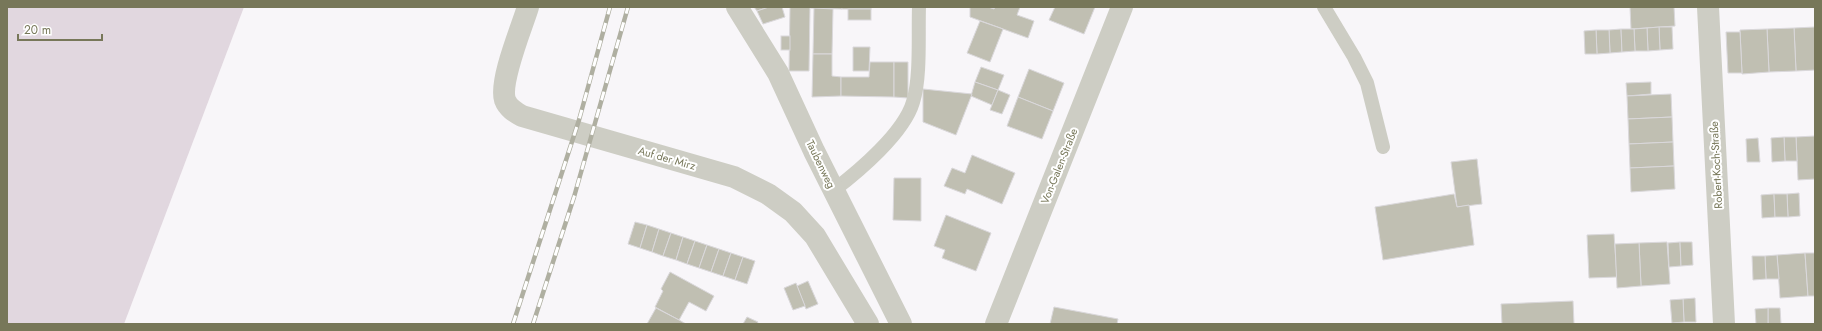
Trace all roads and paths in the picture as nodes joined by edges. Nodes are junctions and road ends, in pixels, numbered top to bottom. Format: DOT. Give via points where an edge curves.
graph roads {
  1 [pos="528,7"];
  2 [pos="737,7"];
  3 [pos="919,7"];
  4 [pos="1122,7"];
  5 [pos="1324,7"];
  6 [pos="1708,7"];
  7 [pos="1383,147"];
  8 [pos="834,190"];
  9 [pos="868,324"];
  10 [pos="901,324"];
  11 [pos="996,324"];
  12 [pos="1724,324"];
  1 -- 9 [label="street, Auf der Mirz" via="503,90 505,101 512,111 734,177 768,194 793,212 815,236"];
  2 -- 8 [label="street, Taubenweg" via="778,73"];
  3 -- 8 [label="lane" via="916,84 914,102 909,113 862,169"];
  4 -- 11 [label="street, Von-Galen-Straße"];
  5 -- 7 [label="lane" via="1367,83"];
  6 -- 12 [label="street, Robert-Koch-Straße"];
  8 -- 10 [label="street, Taubenweg"];
}
